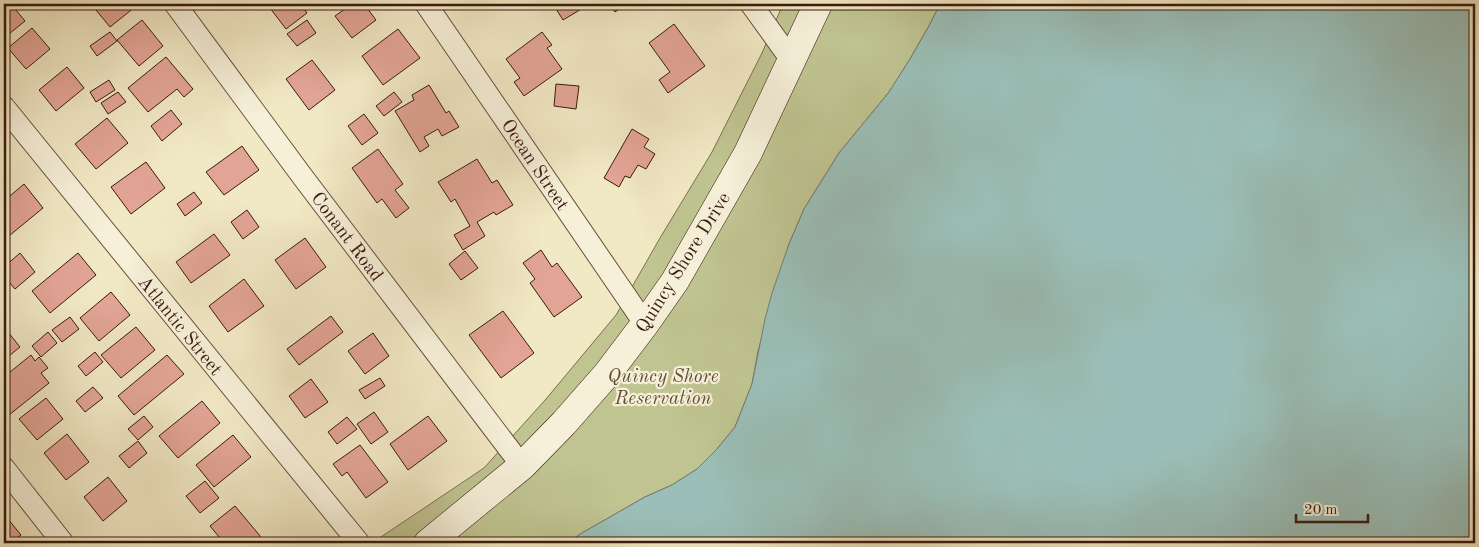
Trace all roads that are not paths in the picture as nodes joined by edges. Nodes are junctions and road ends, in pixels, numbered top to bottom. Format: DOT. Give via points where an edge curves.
graph roads {
  1 [pos="175,4"];
  2 [pos="426,4"];
  3 [pos="751,4"];
  4 [pos="818,4"];
  5 [pos="792,62"];
  6 [pos="4,107"];
  7 [pos="645,324"];
  8 [pos="522,466"];
  9 [pos="4,468"];
  10 [pos="63,543"];
  11 [pos="359,543"];
  12 [pos="428,543"];
  1 -- 8 [label="street, Conant Road"];
  2 -- 7 [label="street, Ocean Street"];
  3 -- 5 [label="street"];
  4 -- 5 [label="main road, Quincy Shore Drive"];
  5 -- 7 [label="main road, Quincy Shore Drive" via="748,153 675,281"];
  6 -- 11 [label="street, Atlantic Street"];
  7 -- 8 [label="main road, Quincy Shore Drive" via="607,374"];
  8 -- 12 [label="main road, Quincy Shore Drive"];
  9 -- 10 [label="street"];
}
